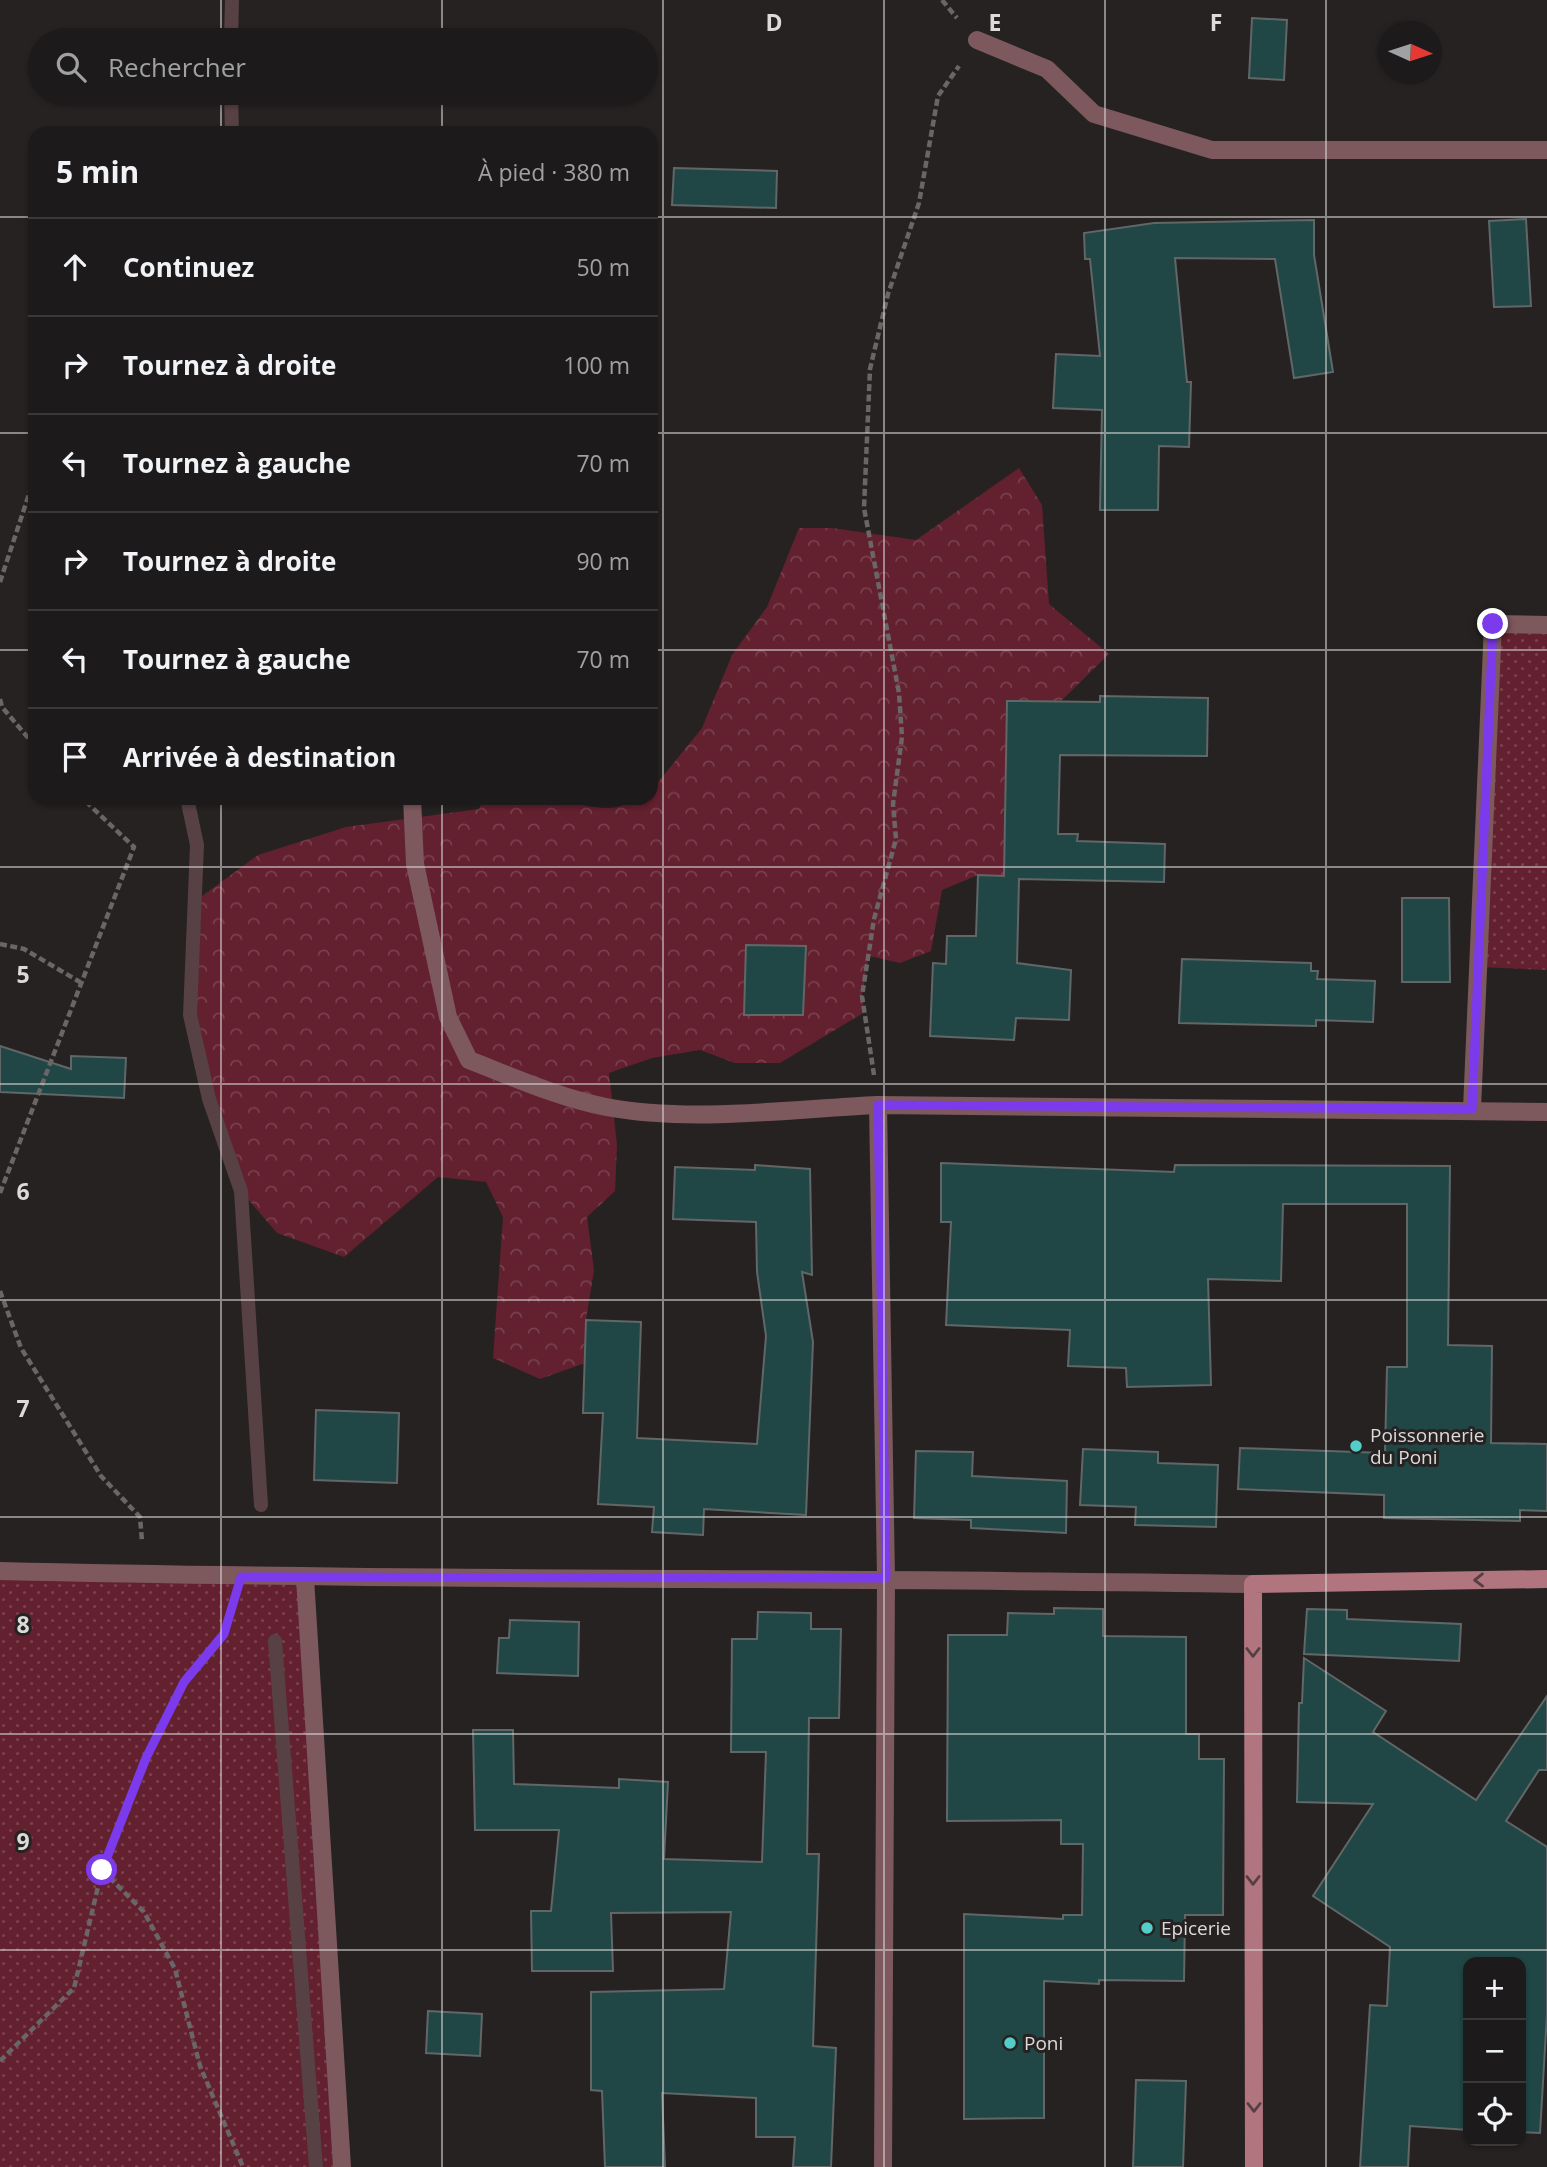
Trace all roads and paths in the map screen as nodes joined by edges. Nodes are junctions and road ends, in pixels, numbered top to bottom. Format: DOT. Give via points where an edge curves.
graph roads {
  1 [pos="977,40"];
  2 [pos="1547,150"];
  3 [pos="28,500"];
  4 [pos="0,582"];
  5 [pos="1547,625"];
  6 [pos="0,699"];
  7 [pos="28,738"];
  8 [pos="89,805"];
  9 [pos="412,805"];
  10 [pos="0,944"];
  11 [pos="80,982"];
  12 [pos="878,1105"];
  13 [pos="1472,1109"];
  14 [pos="1547,1112"];
  15 [pos="0,1193"];
  16 [pos="0,1291"];
  17 [pos="0,1571"];
  18 [pos="144,1575"];
  19 [pos="241,1577"];
  20 [pos="305,1578"];
  21 [pos="886,1578"];
  22 [pos="1547,1579"];
  23 [pos="1253,1584"];
  24 [pos="102,1870"];
  25 [pos="0,2060"];
  26 [pos="243,2167"];
  27 [pos="342,2167"];
  28 [pos="883,2167"];
  29 [pos="1254,2167"];
  1 -- 2 [label="street" via="1047,69 1094,114 1212,150"];
  1 -- 12 [label="path" via="938,96 919,203 888,294 870,369 864,508 899,693 902,737 893,804 896,839 874,919 862,996"];
  3 -- 4 [label="path"];
  5 -- 13 [label="street" via="1493,624"];
  6 -- 7 [label="path"];
  8 -- 11 [label="path" via="134,847"];
  9 -- 12 [label="street" via="415,864 448,1017 469,1060 606,1107 685,1114"];
  10 -- 11 [label="path" via="24,949"];
  11 -- 15 [label="path"];
  12 -- 13 [label="street"];
  12 -- 21 [label="street"];
  13 -- 14 [label="street"];
  16 -- 18 [label="path" via="28,1360 101,1476 140,1517"];
  17 -- 18 [label="street"];
  18 -- 19 [label="street"];
  19 -- 20 [label="street"];
  19 -- 24 [label="path" via="224,1634 184,1682 146,1758"];
  20 -- 21 [label="street"];
  20 -- 27 [label="street"];
  21 -- 23 [label="street"];
  21 -- 28 [label="street"];
  22 -- 23 [label="main road, one-way"];
  23 -- 29 [label="main road, one-way"];
  24 -- 25 [label="path" via="74,1988"];
  24 -- 26 [label="path" via="144,1912 175,1969 200,2066"];
}
